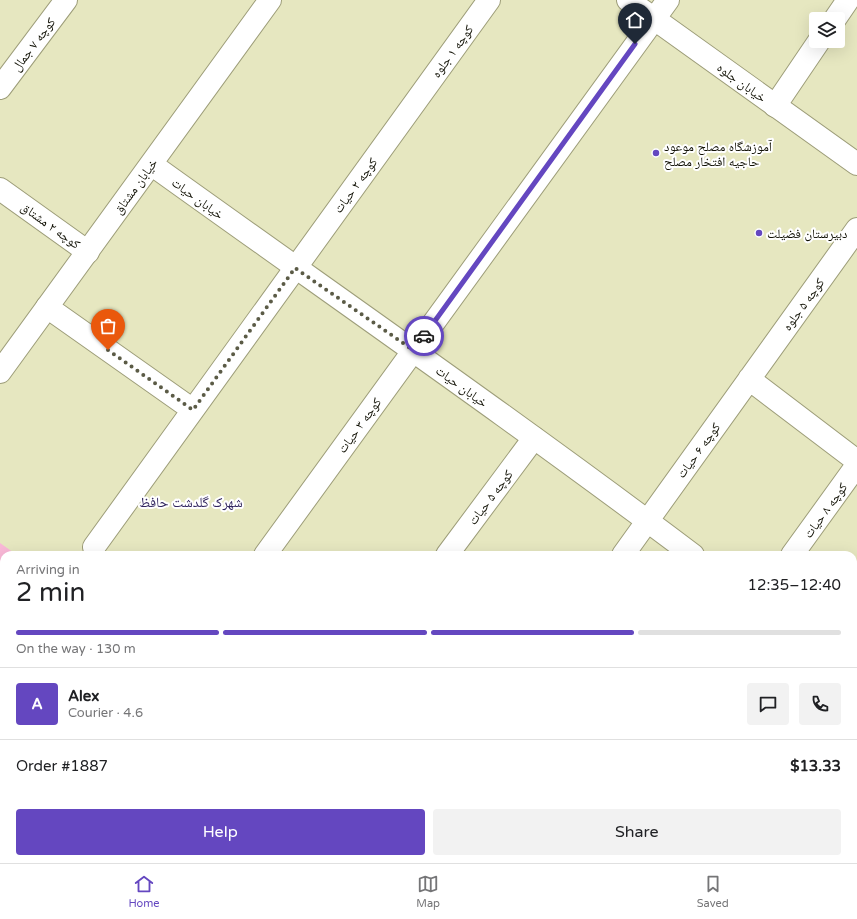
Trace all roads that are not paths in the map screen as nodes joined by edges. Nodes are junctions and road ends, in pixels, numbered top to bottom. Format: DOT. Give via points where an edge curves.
graph roads {
  1 [pos="66,0"];
  2 [pos="270,0"];
  3 [pos="489,0"];
  4 [pos="628,0"];
  5 [pos="668,0"];
  6 [pos="848,0"];
  7 [pos="840,12"];
  8 [pos="654,19"];
  9 [pos="815,48"];
  10 [pos="0,88"];
  11 [pos="416,101"];
  12 [pos="775,106"];
  13 [pos="151,164"];
  14 [pos="857,164"];
  15 [pos="7,194"];
  16 [pos="857,229"];
  17 [pos="88,252"];
  18 [pos="295,268"];
  19 [pos="47,307"];
  20 [pos="413,350"];
  21 [pos="0,372"];
  22 [pos="749,379"];
  23 [pos="193,410"];
  24 [pos="534,438"];
  25 [pos="857,461"];
  26 [pos="857,464"];
  27 [pos="648,521"];
  28 [pos="94,547"];
  29 [pos="268,551"];
  30 [pos="450,551"];
  31 [pos="626,551"];
  32 [pos="688,551"];
  33 [pos="795,551"];
  1 -- 10 [label="street, کوچه ۷ جمال"];
  2 -- 13 [label="street, خیابان مشتاق"];
  3 -- 11 [label="street, کوچه ۱ جلوه"];
  4 -- 8 [label="street, خیابان جلوه"];
  5 -- 8 [label="street, کوچه ۳ حیات"];
  6 -- 7 [label="street"];
  8 -- 12 [label="street, خیابان جلوه"];
  8 -- 20 [label="street, کوچه ۳ حیات"];
  9 -- 12 [label="street"];
  11 -- 18 [label="street, کوچه ۲ حیات"];
  12 -- 14 [label="street, خیابان جلوه"];
  13 -- 17 [label="street, خیابان مشتاق"];
  13 -- 18 [label="street, خیابان حیات"];
  15 -- 17 [label="street, کوچه ۲ مشتاق"];
  16 -- 22 [label="street, کوچه ۵ جلوه"];
  17 -- 19 [label="street, خیابان مشتاق"];
  18 -- 20 [label="street, خیابان حیات"];
  18 -- 23 [label="street, کوچه ۲ حیات"];
  19 -- 21 [label="street, خیابان مشتاق"];
  19 -- 23 [label="street"];
  20 -- 24 [label="street, خیابان حیات"];
  20 -- 29 [label="street, کوچه ۳ حیات"];
  22 -- 25 [label="street"];
  22 -- 27 [label="street, کوچه ۶ حیات"];
  23 -- 28 [label="street, کوچه ۲ حیات"];
  24 -- 27 [label="street, خیابان حیات"];
  24 -- 30 [label="street, کوچه ۵ حیات"];
  26 -- 33 [label="street, کوچه ۸ حیات"];
  27 -- 31 [label="street, کوچه ۶ حیات"];
  27 -- 32 [label="street, خیابان حیات"];
}
